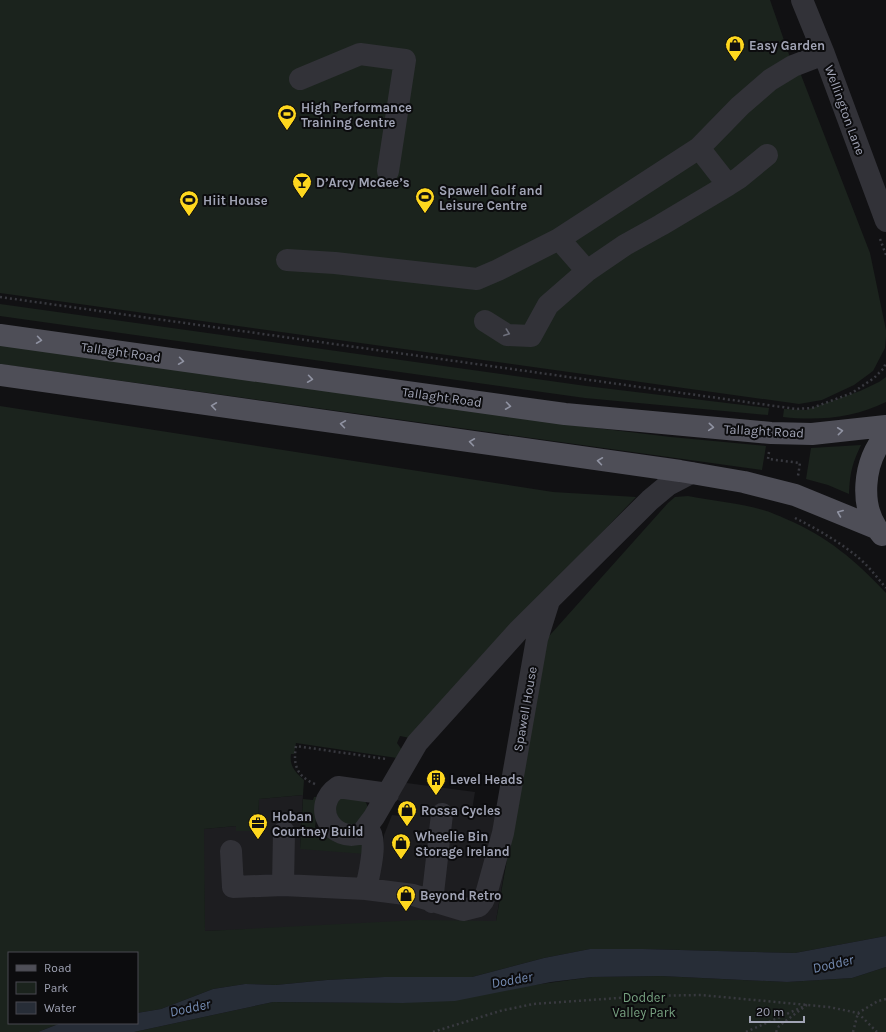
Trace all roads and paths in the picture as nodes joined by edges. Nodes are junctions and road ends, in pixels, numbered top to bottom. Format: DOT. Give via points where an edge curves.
graph roads {
  1 [pos="802,0"];
  2 [pos="824,54"];
  3 [pos="300,79"];
  4 [pos="699,148"];
  5 [pos="767,155"];
  6 [pos="388,171"];
  7 [pos="728,185"];
  8 [pos="886,221"];
  9 [pos="558,239"];
  10 [pos="288,260"];
  11 [pos="587,271"];
  12 [pos="0,297"];
  13 [pos="485,321"];
  14 [pos="0,335"];
  15 [pos="886,362"];
  16 [pos="0,375"];
  17 [pos="774,406"];
  18 [pos="774,411"];
  19 [pos="886,426"];
  20 [pos="886,435"];
  21 [pos="769,446"];
  22 [pos="633,465"];
  23 [pos="691,474"];
  24 [pos="798,478"];
  25 [pos="650,500"];
  26 [pos="791,516"];
  27 [pos="881,533"];
  28 [pos="886,588"];
  29 [pos="549,600"];
  30 [pos="290,759"];
  31 [pos="295,759"];
  32 [pos="390,760"];
  33 [pos="300,774"];
  34 [pos="389,803"];
  35 [pos="442,814"];
  36 [pos="284,832"];
  37 [pos="370,834"];
  38 [pos="231,851"];
  39 [pos="283,885"];
  40 [pos="366,889"];
  41 [pos="432,902"];
  42 [pos="886,999"];
  43 [pos="807,1005"];
  44 [pos="858,1012"];
  45 [pos="433,1032"];
  46 [pos="746,1032"];
  47 [pos="776,1032"];
  48 [pos="854,1032"];
  49 [pos="877,1032"];
  1 -- 2 [label="street, Wellington Lane"];
  2 -- 4 [label="street" via="793,66 770,80"];
  2 -- 8 [label="street, Wellington Lane"];
  3 -- 6 [label="street" via="360,54 405,60"];
  4 -- 7 [label="street"];
  4 -- 9 [label="street"];
  5 -- 7 [label="street"];
  7 -- 11 [label="street" via="625,245"];
  9 -- 10 [label="street" via="477,279"];
  9 -- 11 [label="street"];
  13 -- 11 [label="street, one-way" via="508,335 530,336 548,305"];
  12 -- 17 [label="path"];
  14 -- 19 [label="main road, Tallaght Road, one-way" via="565,414 771,433 812,434"];
  15 -- 17 [label="path" via="874,378 848,394 812,408"];
  22 -- 16 [label="main road, one-way"];
  17 -- 18 [label="path"];
  20 -- 27 [label="main road" via="870,461 866,483 868,505"];
  21 -- 24 [label="path" via="768,459 800,463"];
  22 -- 23 [label="main road"];
  22 -- 25 [label="street" via="645,471 650,480 653,488"];
  23 -- 25 [label="street, Spawell House" via="668,485"];
  27 -- 23 [label="main road, one-way" via="795,495 744,482"];
  25 -- 29 [label="street, Spawell House"];
  26 -- 28 [label="path" via="854,554"];
  29 -- 34 [label="street, Spawell House" via="408,741"];
  29 -- 41 [label="street, Spawell House" via="537,639 514,776 487,891 478,906 463,910"];
  30 -- 31 [label="path"];
  31 -- 32 [label="path" via="296,746"];
  31 -- 33 [label="path"];
  34 -- 37 [label="street, Spawell House"];
  34 -- 37 [label="street" via="342,787 331,792 325,812 326,819 332,827 354,835"];
  35 -- 41 [label="street"];
  36 -- 39 [label="street"];
  37 -- 40 [label="street"];
  38 -- 39 [label="street" via="233,887"];
  39 -- 40 [label="street"];
  40 -- 41 [label="street" via="413,895"];
  42 -- 44 [label="path"];
  43 -- 44 [label="path" via="829,1006"];
  43 -- 45 [label="path" via="701,994 533,1004"];
  43 -- 46 [label="path"];
  43 -- 47 [label="path" via="779,1026"];
  44 -- 48 [label="path"];
  44 -- 49 [label="path"];
}
